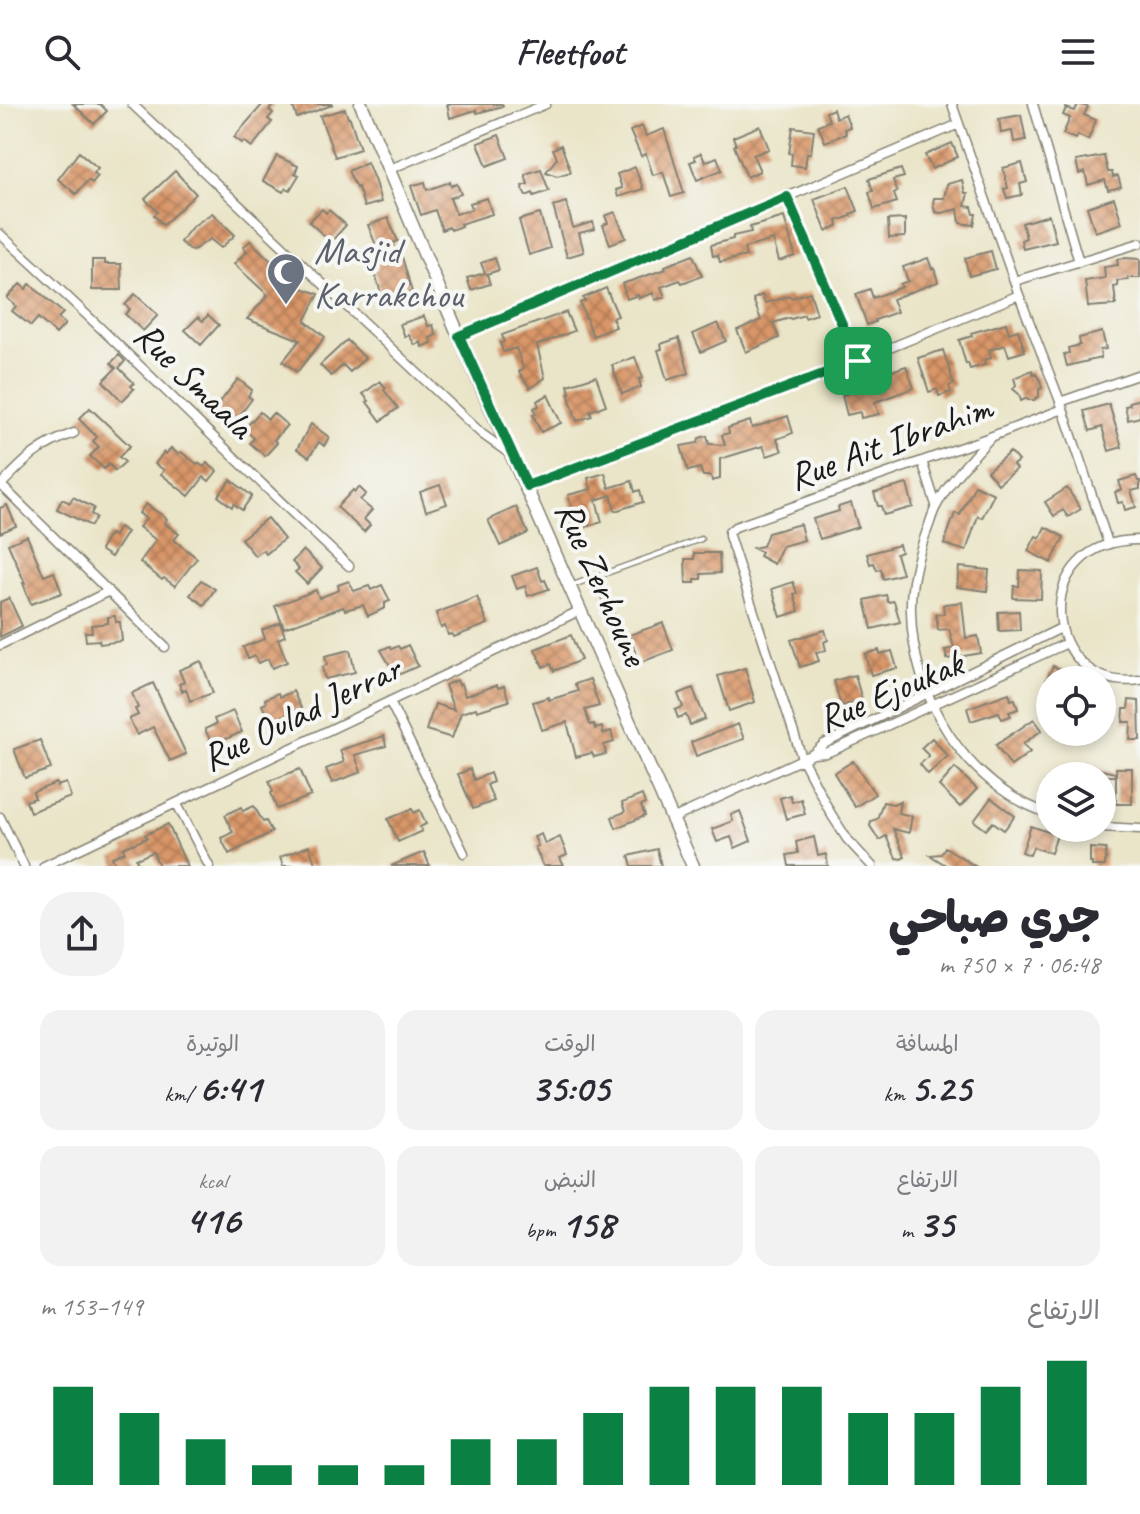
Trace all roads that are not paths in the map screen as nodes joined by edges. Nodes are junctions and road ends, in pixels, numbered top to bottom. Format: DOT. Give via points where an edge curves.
graph roads {
  1 [pos="361,104"];
  2 [pos="546,104"];
  3 [pos="952,104"];
  4 [pos="1033,104"];
  5 [pos="135,105"];
  6 [pos="959,124"];
  7 [pos="390,169"];
  8 [pos="787,197"];
  9 [pos="0,234"];
  10 [pos="1140,243"];
  11 [pos="1079,262"];
  12 [pos="1015,281"];
  13 [pos="1019,295"];
  14 [pos="459,336"];
  15 [pos="858,361"];
  16 [pos="1140,374"];
  17 [pos="1062,406"];
  18 [pos="74,433"];
  19 [pos="990,437"];
  20 [pos="513,456"];
  21 [pos="922,461"];
  22 [pos="0,485"];
  23 [pos="527,486"];
  24 [pos="936,505"];
  25 [pos="701,539"];
  26 [pos="1140,540"];
  27 [pos="1108,543"];
  28 [pos="349,566"];
  29 [pos="595,577"];
  30 [pos="571,586"];
  31 [pos="109,591"];
  32 [pos="582,610"];
  33 [pos="1061,628"];
  34 [pos="1067,643"];
  35 [pos="0,645"];
  36 [pos="625,646"];
  37 [pos="165,647"];
  38 [pos="1140,680"];
  39 [pos="927,694"];
  40 [pos="390,702"];
  41 [pos="932,706"];
  42 [pos="813,754"];
  43 [pos="802,758"];
  44 [pos="177,804"];
  45 [pos="1036,807"];
  46 [pos="0,817"];
  47 [pos="672,819"];
  48 [pos="1116,828"];
  49 [pos="1140,829"];
  50 [pos="464,853"];
  51 [pos="24,866"];
  52 [pos="44,866"];
  53 [pos="209,866"];
  54 [pos="693,866"];
  55 [pos="872,866"];
  1 -- 7 [label="street, Rue Zerhoune"];
  2 -- 7 [label="street"];
  3 -- 6 [label="street"];
  4 -- 11 [label="street"];
  5 -- 20 [label="street" via="482,434"];
  6 -- 8 [label="street"];
  6 -- 12 [label="street"];
  7 -- 14 [label="street, Rue Zerhoune"];
  8 -- 14 [label="street"];
  8 -- 15 [label="street"];
  9 -- 28 [label="street, Rue Smaala"];
  10 -- 11 [label="street"];
  11 -- 12 [label="street"];
  12 -- 13 [label="street"];
  13 -- 15 [label="street"];
  13 -- 17 [label="street"];
  14 -- 20 [label="street, Rue Zerhoune"];
  15 -- 23 [label="street"];
  16 -- 17 [label="street, Rue Ait Ibrahim"];
  17 -- 19 [label="street, Rue Ait Ibrahim"];
  17 -- 27 [label="street"];
  18 -- 22 [label="street" via="28,457"];
  19 -- 21 [label="street, Rue Ait Ibrahim"];
  19 -- 24 [label="street"];
  20 -- 23 [label="street, Rue Zerhoune"];
  21 -- 24 [label="street"];
  21 -- 43 [label="street, Rue Ait Ibrahim" via="731,529"];
  22 -- 31 [label="street"];
  23 -- 30 [label="street, Rue Zerhoune"];
  24 -- 39 [label="street" via="917,558 910,608"];
  25 -- 29 [label="lane"];
  26 -- 27 [label="street"];
  27 -- 33 [label="street" via="1073,569 1064,586"];
  29 -- 30 [label="lane"];
  29 -- 36 [label="lane"];
  30 -- 32 [label="street, Rue Zerhoune"];
  31 -- 35 [label="street"];
  31 -- 37 [label="street"];
  32 -- 40 [label="street, Rue Oulad Jerrar"];
  32 -- 47 [label="street, Rue Zerhoune"];
  33 -- 34 [label="street"];
  33 -- 39 [label="street, Rue Ejoukak"];
  34 -- 38 [label="street" via="1080,661 1101,675"];
  34 -- 41 [label="street, Rue Ejoukak"];
  39 -- 41 [label="street"];
  39 -- 42 [label="street, Rue Ejoukak"];
  40 -- 44 [label="street, Rue Oulad Jerrar"];
  40 -- 50 [label="street"];
  41 -- 42 [label="street, Rue Ejoukak"];
  41 -- 45 [label="street" via="983,774"];
  42 -- 43 [label="street, Rue Ejoukak"];
  43 -- 47 [label="street, Rue Ejoukak"];
  43 -- 55 [label="street" via="847,839"];
  44 -- 52 [label="street, Rue Oulad Jerrar"];
  44 -- 53 [label="street"];
  46 -- 51 [label="street"];
  47 -- 54 [label="street, Rue Zerhoune"];
  48 -- 49 [label="street"];
}
